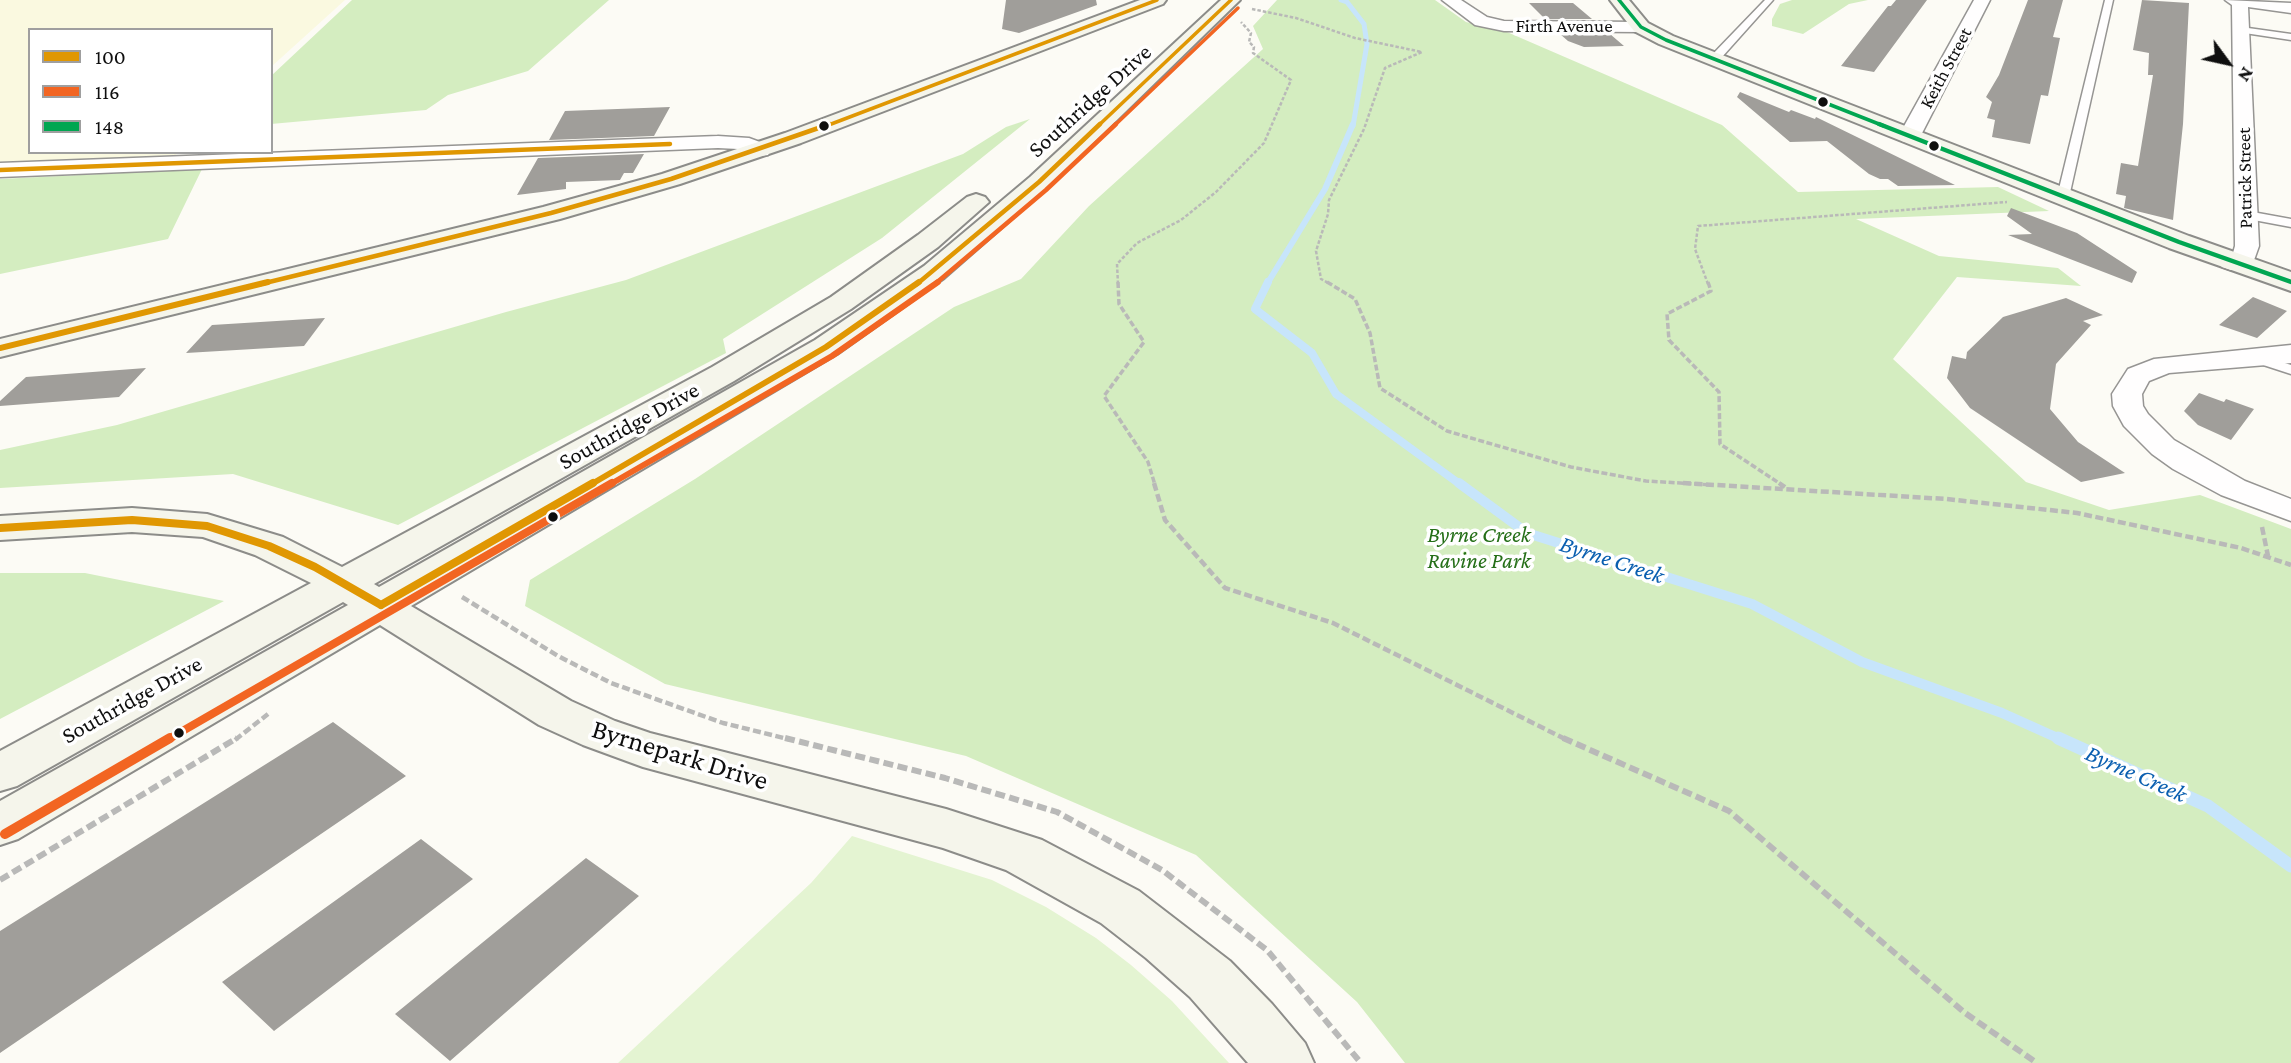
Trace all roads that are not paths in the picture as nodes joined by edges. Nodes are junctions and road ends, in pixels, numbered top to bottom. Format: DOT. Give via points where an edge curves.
graph roads {
  1 [pos="1157,0"];
  2 [pos="1203,0"];
  3 [pos="1450,0"];
  4 [pos="1619,0"];
  5 [pos="1769,0"];
  6 [pos="1982,0"];
  7 [pos="2109,0"];
  8 [pos="2237,0"];
  9 [pos="2291,8"];
  10 [pos="1241,11"];
  11 [pos="1098,23"];
  12 [pos="1152,23"];
  13 [pos="1641,27"];
  14 [pos="2241,30"];
  15 [pos="2291,37"];
  16 [pos="1713,59"];
  17 [pos="1057,131"];
  18 [pos="1909,137"];
  19 [pos="760,150"];
  20 [pos="0,170"];
  21 [pos="998,184"];
  22 [pos="2063,197"];
  23 [pos="2247,215"];
  24 [pos="2291,223"];
  25 [pos="2231,262"];
  26 [pos="2291,282"];
  27 [pos="0,348"];
  28 [pos="2291,354"];
  29 [pos="2253,357"];
  30 [pos="2291,370"];
  31 [pos="2291,511"];
  32 [pos="0,528"];
  33 [pos="363,594"];
  34 [pos="0,772"];
  35 [pos="0,825"];
  36 [pos="1284,1063"];
  1 -- 11 [label="street"];
  2 -- 17 [label="street, Southridge Drive"];
  3 -- 13 [label="street, Firth Avenue" via="1488,23 1509,27"];
  4 -- 13 [label="street"];
  5 -- 16 [label="lane"];
  6 -- 18 [label="street, Keith Street"];
  7 -- 22 [label="lane"];
  8 -- 9 [label="street"];
  8 -- 14 [label="street, Patrick Street"];
  10 -- 33 [label="street, Southridge Drive" via="934,272 826,347 761,387"];
  11 -- 12 [label="street"];
  11 -- 19 [label="street"];
  13 -- 16 [label="street"];
  14 -- 15 [label="lane"];
  14 -- 23 [label="street, Patrick Street"];
  16 -- 18 [label="street"];
  18 -- 22 [label="street"];
  19 -- 20 [label="street" via="718,142"];
  19 -- 27 [label="street" via="564,209"];
  21 -- 33 [label="street, Southridge Drive" via="841,303"];
  22 -- 25 [label="street"];
  23 -- 24 [label="lane"];
  23 -- 25 [label="street, Patrick Street" via="2245,258"];
  25 -- 26 [label="street"];
  28 -- 29 [label="street"];
  29 -- 30 [label="lane"];
  29 -- 31 [label="street" via="2148,369 2131,383 2128,406 2147,432 2185,462"];
  32 -- 33 [label="street, Byrnepark Drive" via="132,520 206,526 269,546"];
  33 -- 34 [label="street, Southridge Drive"];
  33 -- 35 [label="street, Southridge Drive"];
  33 -- 36 [label="street, Byrnepark Drive" via="555,713 598,733 946,829 1024,855 1072,879 1120,907 1210,979"];
}
